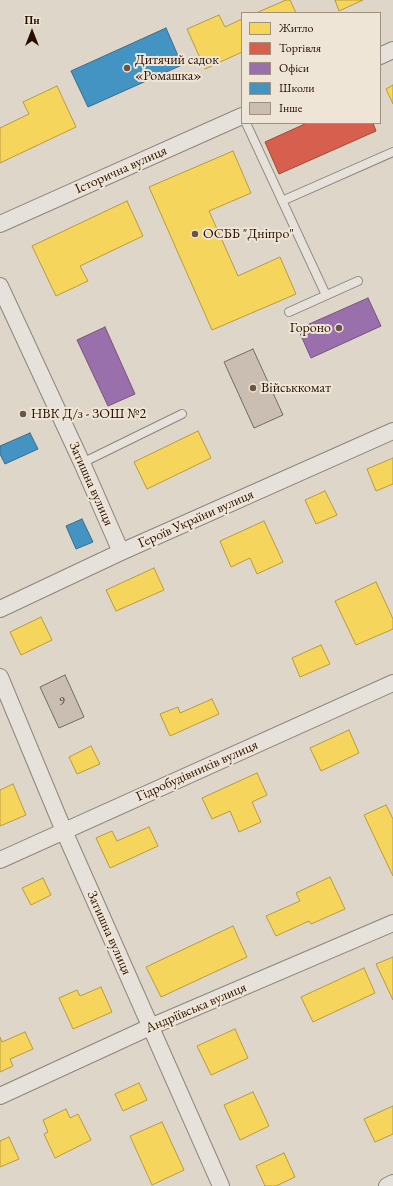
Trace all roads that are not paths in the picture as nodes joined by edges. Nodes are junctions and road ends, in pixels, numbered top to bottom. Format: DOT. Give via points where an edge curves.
graph roads {
  1 [pos="393,50"];
  2 [pos="381,56"];
  3 [pos="241,116"];
  4 [pos="246,124"];
  5 [pos="393,152"];
  6 [pos="282,201"];
  7 [pos="0,224"];
  8 [pos="358,281"];
  9 [pos="0,286"];
  10 [pos="326,295"];
  11 [pos="290,312"];
  12 [pos="182,414"];
  13 [pos="393,431"];
  14 [pos="82,463"];
  15 [pos="121,552"];
  16 [pos="0,608"];
  17 [pos="0,677"];
  18 [pos="393,683"];
  19 [pos="64,831"];
  20 [pos="0,860"];
  21 [pos="393,923"];
  22 [pos="150,1027"];
  23 [pos="0,1096"];
  24 [pos="393,1183"];
  25 [pos="221,1186"];
  26 [pos="387,1186"];
  1 -- 2 [label="street"];
  3 -- 7 [label="street, Історична вулиця"];
  4 -- 6 [label="lane"];
  5 -- 6 [label="lane"];
  6 -- 10 [label="lane"];
  8 -- 10 [label="lane"];
  9 -- 14 [label="street, Затишна вулиця"];
  10 -- 11 [label="lane"];
  12 -- 14 [label="lane"];
  13 -- 15 [label="street, Героїв України вулиця"];
  14 -- 15 [label="street, Затишна вулиця"];
  15 -- 16 [label="street, Героїв України вулиця"];
  17 -- 19 [label="street, Затишна вулиця"];
  18 -- 19 [label="street, Гідробудівників вулиця"];
  19 -- 20 [label="street, Гідробудівників вулиця"];
  19 -- 22 [label="street, Затишна вулиця"];
  21 -- 22 [label="street, Андріївська вулиця"];
  22 -- 23 [label="street, Андріївська вулиця"];
  22 -- 25 [label="street, Затишна вулиця"];
  24 -- 26 [label="street"];
}
